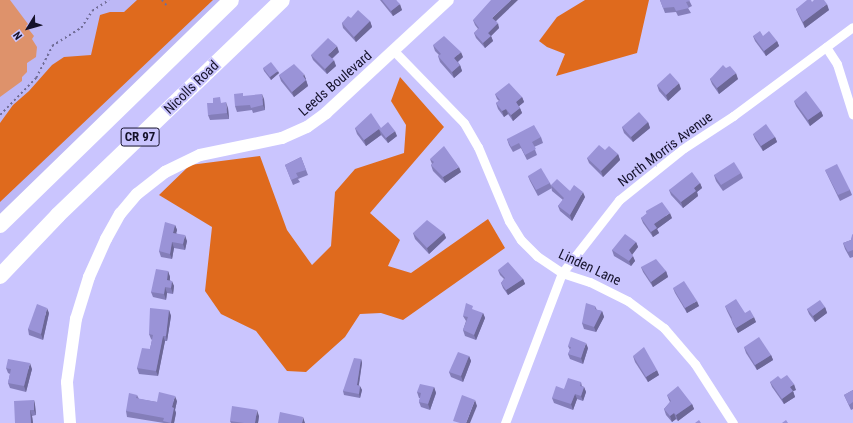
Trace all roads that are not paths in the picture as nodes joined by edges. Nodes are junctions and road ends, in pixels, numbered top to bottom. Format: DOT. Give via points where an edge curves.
graph roads {
  1 [pos="231,0"];
  2 [pos="282,0"];
  3 [pos="448,0"];
  4 [pos="853,27"];
  5 [pos="826,47"];
  6 [pos="394,51"];
  7 [pos="853,115"];
  8 [pos="0,225"];
  9 [pos="562,273"];
  10 [pos="0,276"];
  11 [pos="70,423"];
  12 [pos="505,423"];
  13 [pos="733,423"];
  1 -- 8 [label="highway, CR 97"];
  2 -- 10 [label="highway, Nicolls Road / CR 97" via="58,215"];
  3 -- 6 [label="street, Leeds Boulevard"];
  4 -- 5 [label="street, North Morris Avenue"];
  5 -- 7 [label="street" via="837,64"];
  5 -- 9 [label="street, North Morris Avenue" via="646,177 620,200"];
  6 -- 9 [label="street, Linden Lane" via="464,123 478,147 509,221 521,240 537,256"];
  6 -- 11 [label="street, Leeds Boulevard" via="307,127 282,138 200,155 166,172 137,194 120,214 106,240 89,277 76,319 67,382"];
  9 -- 12 [label="street, North Morris Avenue"];
  9 -- 13 [label="street, Linden Lane" via="590,282 628,301 664,328 695,364"];
}
